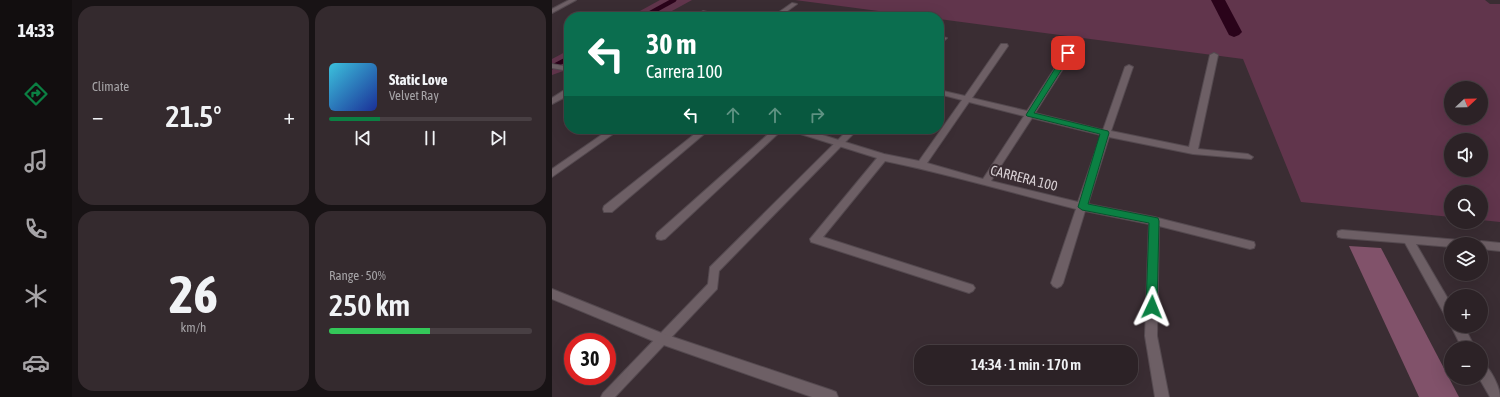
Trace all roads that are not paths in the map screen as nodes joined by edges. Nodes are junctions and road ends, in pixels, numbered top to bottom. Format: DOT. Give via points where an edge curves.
graph roads {
  1 [pos="573,0"];
  2 [pos="794,4"];
  3 [pos="552,12"];
  4 [pos="783,12"];
  5 [pos="1004,46"];
  6 [pos="1068,53"];
  7 [pos="1214,55"];
  8 [pos="552,66"];
  9 [pos="1129,67"];
  10 [pos="564,68"];
  11 [pos="944,93"];
  12 [pos="564,95"];
  13 [pos="968,100"];
  14 [pos="552,102"];
  15 [pos="1030,115"];
  16 [pos="944,133"];
  17 [pos="1105,133"];
  18 [pos="609,134"];
  19 [pos="700,134"];
  20 [pos="773,134"];
  21 [pos="809,134"];
  22 [pos="849,134"];
  23 [pos="943,134"];
  24 [pos="840,144"];
  25 [pos="1193,151"];
  26 [pos="882,157"];
  27 [pos="1248,157"];
  28 [pos="921,165"];
  29 [pos="552,174"];
  30 [pos="985,183"];
  31 [pos="1082,207"];
  32 [pos="608,209"];
  33 [pos="1154,221"];
  34 [pos="1342,234"];
  35 [pos="661,236"];
  36 [pos="1408,239"];
  37 [pos="1444,242"];
  38 [pos="1250,245"];
  39 [pos="1488,246"];
  40 [pos="1500,247"];
  41 [pos="1057,283"];
  42 [pos="969,288"];
  43 [pos="552,294"];
  44 [pos="1444,303"];
  45 [pos="662,339"];
  46 [pos="1488,381"];
  47 [pos="608,397"];
  48 [pos="831,397"];
  49 [pos="1162,397"];
  50 [pos="1497,397"];
  1 -- 3 [label="lane"];
  2 -- 4 [label="street"];
  5 -- 13 [label="street"];
  6 -- 15 [label="street"];
  7 -- 25 [label="street"];
  8 -- 10 [label="street"];
  9 -- 17 [label="street"];
  11 -- 13 [label="street"];
  12 -- 14 [label="street"];
  13 -- 15 [label="street"];
  13 -- 16 [label="street"];
  15 -- 17 [label="street"];
  15 -- 30 [label="street"];
  17 -- 25 [label="street"];
  17 -- 31 [label="street"];
  18 -- 29 [label="street"];
  19 -- 32 [label="street"];
  20 -- 35 [label="street"];
  21 -- 24 [label="street, CARRERA 100"];
  22 -- 24 [label="lane"];
  23 -- 28 [label="street"];
  24 -- 26 [label="street, CARRERA 100"];
  24 -- 45 [label="lane" via="714,270 713,286"];
  25 -- 27 [label="street"];
  26 -- 28 [label="street, CARRERA 100"];
  26 -- 42 [label="street" via="815,239"];
  28 -- 30 [label="street, CARRERA 100"];
  30 -- 31 [label="street, CARRERA 100"];
  31 -- 33 [label="street, CARRERA 100"];
  31 -- 41 [label="street"];
  33 -- 38 [label="street, CARRERA 100"];
  33 -- 49 [label="street" via="1151,336"];
  34 -- 36 [label="street"];
  36 -- 37 [label="street"];
  36 -- 44 [label="street"];
  39 -- 40 [label="street"];
  43 -- 45 [label="street"];
  45 -- 47 [label="lane"];
  45 -- 48 [label="street"];
  46 -- 50 [label="street"];
}
